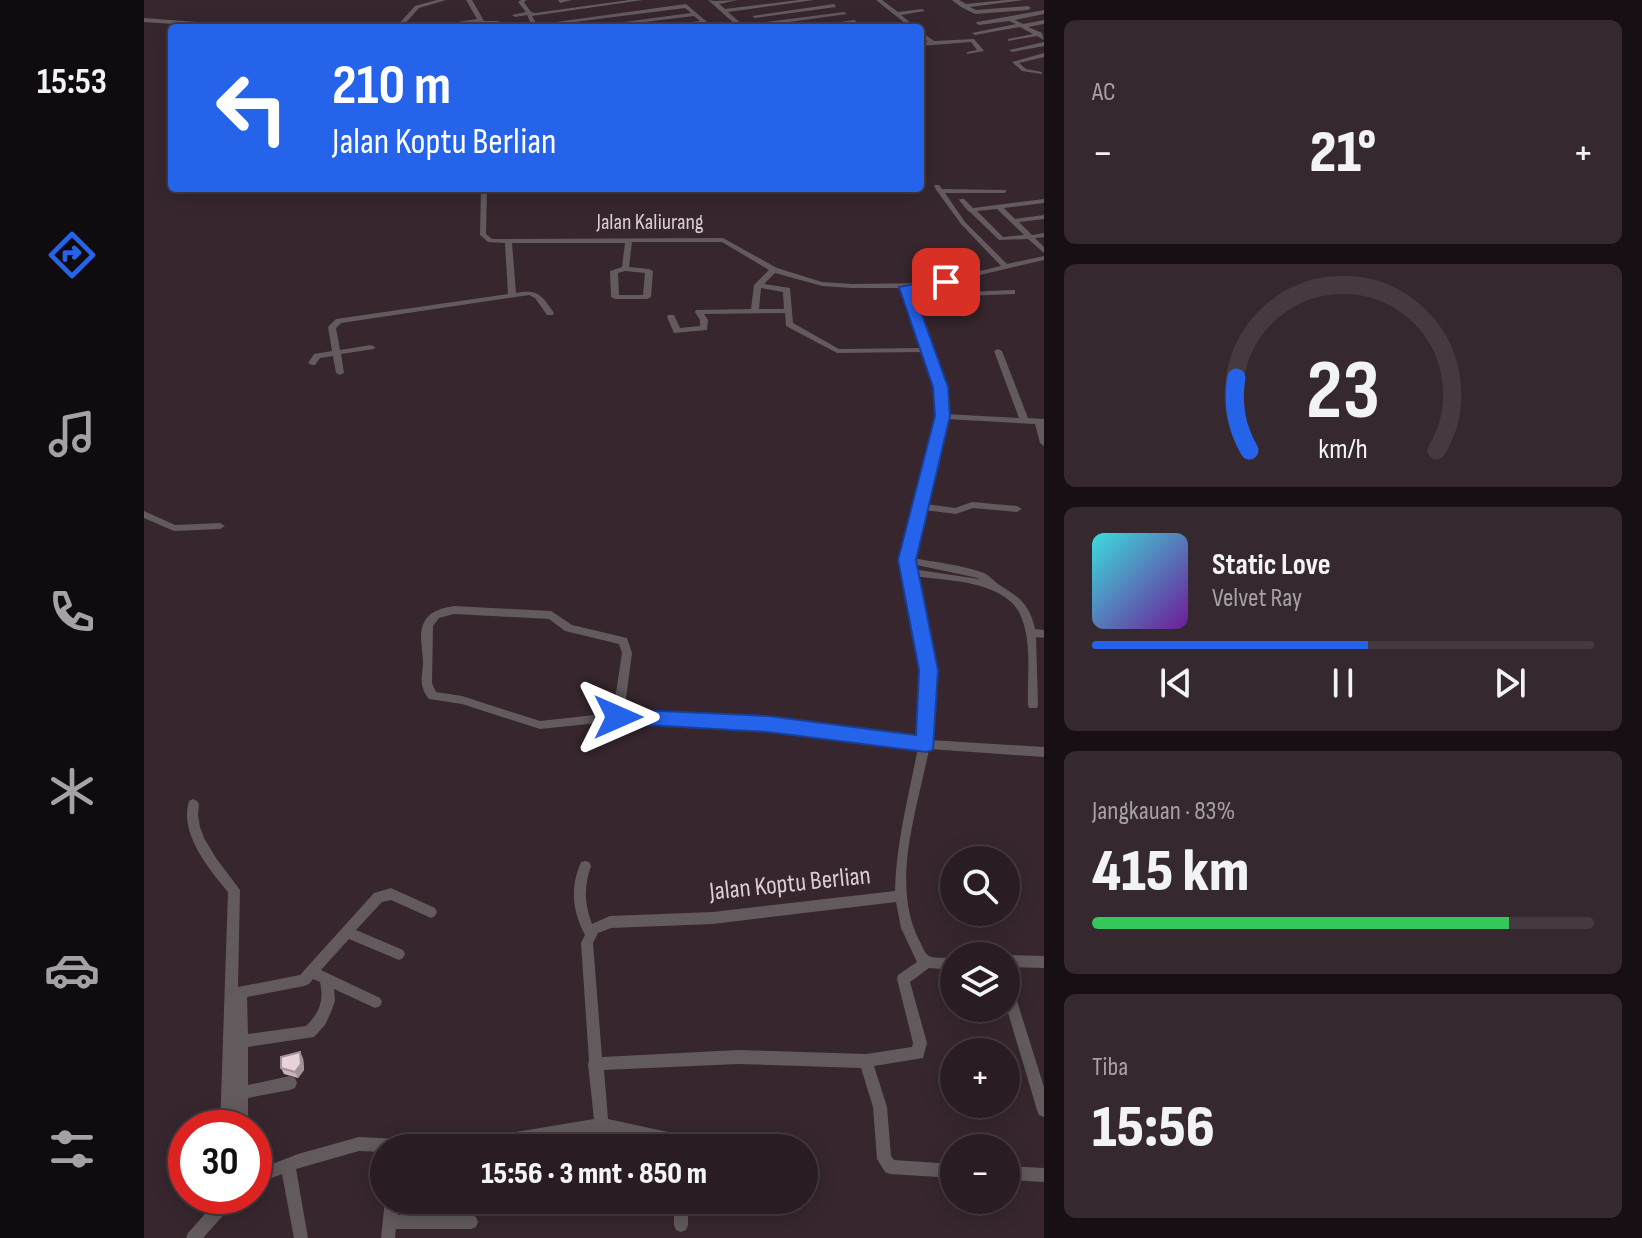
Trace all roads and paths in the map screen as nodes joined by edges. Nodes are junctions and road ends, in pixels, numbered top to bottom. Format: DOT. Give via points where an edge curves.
graph roads {
  1 [pos="443,0"];
  2 [pos="469,0"];
  3 [pos="524,0"];
  4 [pos="569,0"];
  5 [pos="640,0"];
  6 [pos="673,0"];
  7 [pos="735,0"];
  8 [pos="811,0"];
  9 [pos="827,0"];
  10 [pos="879,0"];
  11 [pos="955,0"];
  12 [pos="1021,0"];
  13 [pos="559,1"];
  14 [pos="713,1"];
  15 [pos="613,2"];
  16 [pos="625,2"];
  17 [pos="780,4"];
  18 [pos="834,6"];
  19 [pos="963,6"];
  20 [pos="679,7"];
  21 [pos="747,8"];
  22 [pos="1028,8"];
  23 [pos="577,9"];
  24 [pos="567,10"];
  25 [pos="532,11"];
  26 [pos="724,11"];
  27 [pos="922,11"];
  28 [pos="551,12"];
  29 [pos="788,12"];
  30 [pos="1044,12"];
  31 [pos="633,13"];
  32 [pos="696,14"];
  33 [pos="844,14"];
  34 [pos="896,14"];
  35 [pos="515,15"];
  36 [pos="755,16"];
  37 [pos="585,19"];
  38 [pos="656,19"];
  39 [pos="1010,19"];
  40 [pos="144,20"];
  41 [pos="640,20"];
  42 [pos="797,20"];
  43 [pos="704,22"];
  44 [pos="854,22"];
  45 [pos="1044,22"];
  46 [pos="979,23"];
  47 [pos="198,24"];
  48 [pos="402,24"];
  49 [pos="483,24"];
  50 [pos="534,24"];
  51 [pos="560,24"];
  52 [pos="565,24"];
  53 [pos="621,24"];
  54 [pos="662,24"];
  55 [pos="684,24"];
  56 [pos="706,24"];
  57 [pos="739,24"];
  58 [pos="764,24"];
  59 [pos="776,24"];
  60 [pos="801,24"];
  61 [pos="838,24"];
  62 [pos="857,24"];
  63 [pos="909,24"];
  64 [pos="1022,25"];
  65 [pos="975,33"];
  66 [pos="1042,35"];
  67 [pos="924,36"];
  68 [pos="1010,40"];
  69 [pos="933,43"];
  70 [pos="924,44"];
  71 [pos="1044,44"];
  72 [pos="1012,50"];
  73 [pos="969,53"];
  74 [pos="1044,55"];
  75 [pos="1043,74"];
  76 [pos="1004,191"];
  77 [pos="484,192"];
  78 [pos="962,200"];
  79 [pos="1044,201"];
  80 [pos="998,206"];
  81 [pos="970,210"];
  82 [pos="1044,217"];
  83 [pos="1014,221"];
  84 [pos="1044,235"];
  85 [pos="1030,237"];
  86 [pos="629,240"];
  87 [pos="508,242"];
  88 [pos="1044,251"];
  89 [pos="1044,258"];
  90 [pos="1004,265"];
  91 [pos="625,269"];
  92 [pos="774,270"];
  93 [pos="959,278"];
  94 [pos="758,285"];
  95 [pos="905,287"];
  96 [pos="1012,292"];
  97 [pos="966,294"];
  98 [pos="512,295"];
  99 [pos="971,303"];
  100 [pos="755,309"];
  101 [pos="787,311"];
  102 [pos="550,313"];
  103 [pos="671,317"];
  104 [pos="371,347"];
  105 [pos="926,350"];
  106 [pos="998,351"];
  107 [pos="337,352"];
  108 [pos="312,363"];
  109 [pos="340,373"];
  110 [pos="942,416"];
  111 [pos="1025,422"];
  112 [pos="1042,422"];
  113 [pos="1044,443"];
  114 [pos="920,506"];
  115 [pos="1017,509"];
  116 [pos="144,514"];
  117 [pos="220,526"];
  118 [pos="907,560"];
  119 [pos="908,572"];
  120 [pos="993,585"];
  121 [pos="1030,632"];
  122 [pos="1044,634"];
  123 [pos="1033,705"];
  124 [pos="618,717"];
  125 [pos="926,744"];
  126 [pos="1044,752"];
  127 [pos="193,804"];
  128 [pos="585,866"];
  129 [pos="900,896"];
  130 [pos="431,912"];
  131 [pos="348,933"];
  132 [pos="590,933"];
  133 [pos="399,954"];
  134 [pos="1020,961"];
  135 [pos="927,962"];
  136 [pos="1044,962"];
  137 [pos="940,963"];
  138 [pos="319,975"];
  139 [pos="375,1002"];
  140 [pos="1017,1022"];
  141 [pos="241,1041"];
  142 [pos="866,1061"];
  143 [pos="595,1064"];
  144 [pos="290,1083"];
  145 [pos="240,1093"];
  146 [pos="228,1110"];
  147 [pos="240,1110"];
  148 [pos="1044,1110"];
  149 [pos="601,1125"];
  150 [pos="547,1134"];
  151 [pos="644,1134"];
  152 [pos="370,1145"];
  153 [pos="288,1165"];
  154 [pos="940,1170"];
  155 [pos="272,1171"];
  156 [pos="1020,1174"];
  157 [pos="1044,1175"];
  158 [pos="215,1214"];
  159 [pos="391,1214"];
  160 [pos="681,1214"];
  161 [pos="390,1222"];
  162 [pos="471,1222"];
  163 [pos="681,1225"];
  164 [pos="193,1238"];
  165 [pos="301,1238"];
  166 [pos="388,1238"];
  1 -- 48 [label="street" via="420,5"];
  2 -- 49 [label="street"];
  3 -- 25 [label="street"];
  4 -- 13 [label="street"];
  5 -- 16 [label="street"];
  6 -- 20 [label="street"];
  7 -- 14 [label="street"];
  8 -- 17 [label="street"];
  9 -- 18 [label="street"];
  10 -- 34 [label="street"];
  11 -- 19 [label="street"];
  12 -- 19 [label="street"];
  13 -- 24 [label="street"];
  14 -- 26 [label="street"];
  15 -- 16 [label="street"];
  15 -- 23 [label="street"];
  16 -- 31 [label="street"];
  17 -- 21 [label="street"];
  17 -- 29 [label="street"];
  18 -- 29 [label="street"];
  18 -- 33 [label="street"];
  19 -- 22 [label="street" via="975,12"];
  20 -- 31 [label="street"];
  20 -- 32 [label="street"];
  21 -- 26 [label="street"];
  21 -- 36 [label="street"];
  23 -- 24 [label="street"];
  23 -- 37 [label="street"];
  24 -- 28 [label="street"];
  25 -- 28 [label="street"];
  25 -- 35 [label="street"];
  25 -- 50 [label="street"];
  26 -- 57 [label="street"];
  27 -- 34 [label="street"];
  28 -- 51 [label="street"];
  29 -- 36 [label="street"];
  29 -- 42 [label="street"];
  30 -- 39 [label="street"];
  31 -- 37 [label="street"];
  31 -- 41 [label="street"];
  32 -- 38 [label="street"];
  32 -- 43 [label="street"];
  33 -- 42 [label="street"];
  33 -- 44 [label="street"];
  34 -- 63 [label="street"];
  36 -- 58 [label="street"];
  37 -- 52 [label="street"];
  38 -- 41 [label="street"];
  38 -- 54 [label="street"];
  39 -- 46 [label="street"];
  39 -- 64 [label="street"];
  40 -- 47 [label="street"];
  41 -- 53 [label="street"];
  42 -- 59 [label="street"];
  42 -- 60 [label="street"];
  43 -- 55 [label="street"];
  43 -- 56 [label="street"];
  44 -- 61 [label="street"];
  44 -- 62 [label="street"];
  45 -- 64 [label="street"];
  64 -- 65 [label="street"];
  64 -- 66 [label="street"];
  66 -- 68 [label="street"];
  67 -- 69 [label="street"];
  69 -- 70 [label="street"];
  69 -- 73 [label="street" via="972,40 981,51"];
  71 -- 72 [label="street"];
  74 -- 75 [label="street" via="1015,62"];
  76 -- 90 [label="street" via="938,189"];
  77 -- 87 [label="street" via="484,236"];
  78 -- 81 [label="street"];
  79 -- 80 [label="street"];
  80 -- 81 [label="street"];
  80 -- 83 [label="street"];
  81 -- 85 [label="street" via="1003,240"];
  82 -- 83 [label="street"];
  83 -- 85 [label="street"];
  84 -- 85 [label="street"];
  85 -- 88 [label="street"];
  86 -- 87 [label="street, Jalan Kaliurang"];
  86 -- 91 [label="street"];
  86 -- 92 [label="street, Jalan Kaliurang" via="725,241"];
  87 -- 98 [label="street"];
  89 -- 90 [label="street, Jalan Kaliurang"];
  90 -- 93 [label="street, Jalan Kaliurang"];
  91 -- 91 [label="street" via="614,271 615,297 647,297 649,271"];
  92 -- 94 [label="street"];
  92 -- 95 [label="street, Jalan Kaliurang" via="839,286"];
  93 -- 95 [label="street, Jalan Kaliurang"];
  93 -- 97 [label="street"];
  94 -- 100 [label="street"];
  94 -- 101 [label="street" via="787,290"];
  95 -- 105 [label="street, Jalan Koptu Berlian"];
  96 -- 97 [label="street"];
  97 -- 99 [label="street"];
  98 -- 102 [label="street" via="534,294"];
  98 -- 107 [label="street" via="337,322 332,327"];
  100 -- 101 [label="street"];
  100 -- 103 [label="street" via="699,312 704,328 688,331 677,331"];
  101 -- 105 [label="street" via="791,327 835,350"];
  104 -- 107 [label="street"];
  105 -- 110 [label="street, Jalan Koptu Berlian" via="940,387"];
  106 -- 111 [label="street"];
  107 -- 108 [label="street" via="314,357"];
  107 -- 109 [label="street"];
  110 -- 111 [label="street"];
  110 -- 114 [label="street, Jalan Koptu Berlian"];
  111 -- 112 [label="street"];
  112 -- 113 [label="street"];
  114 -- 115 [label="street"];
  114 -- 118 [label="street, Jalan Koptu Berlian"];
  116 -- 117 [label="street" via="174,528"];
  118 -- 119 [label="street, Jalan Koptu Berlian"];
  118 -- 120 [label="street" via="981,575"];
  119 -- 120 [label="street"];
  119 -- 125 [label="street, Jalan Koptu Berlian" via="928,670"];
  120 -- 121 [label="street" via="1017,602"];
  121 -- 122 [label="street"];
  121 -- 123 [label="street"];
  124 -- 124 [label="street" via="540,725 433,696 426,678 429,623 440,612 454,610 551,615 569,628 623,641 627,653"];
  124 -- 125 [label="street" via="768,724"];
  125 -- 126 [label="street"];
  125 -- 129 [label="street, Jalan Koptu Berlian" via="902,852"];
  127 -- 146 [label="street" via="191,813 210,863 234,890"];
  128 -- 132 [label="street" via="579,896"];
  129 -- 132 [label="street, Jalan Koptu Berlian" via="713,918 610,922"];
  129 -- 135 [label="street" via="914,945"];
  130 -- 131 [label="street" via="383,895"];
  131 -- 133 [label="street"];
  131 -- 138 [label="street"];
  132 -- 143 [label="street"];
  134 -- 136 [label="street"];
  135 -- 137 [label="street"];
  135 -- 142 [label="street" via="903,979 918,1053"];
  138 -- 139 [label="street"];
  138 -- 141 [label="street" via="293,985 241,992"];
  138 -- 141 [label="street" via="330,996 326,1014 309,1032"];
  140 -- 148 [label="street"];
  141 -- 145 [label="street"];
  142 -- 143 [label="street" via="738,1057"];
  142 -- 154 [label="street" via="880,1107 884,1159 890,1167"];
  143 -- 149 [label="street"];
  144 -- 145 [label="street"];
  145 -- 147 [label="street"];
  149 -- 150 [label="street"];
  149 -- 151 [label="street"];
  152 -- 153 [label="street"];
  153 -- 155 [label="street"];
  153 -- 165 [label="street"];
  156 -- 157 [label="street"];
  158 -- 164 [label="street"];
  159 -- 161 [label="street"];
  160 -- 163 [label="street"];
  161 -- 162 [label="street"];
  161 -- 166 [label="street"];
}
